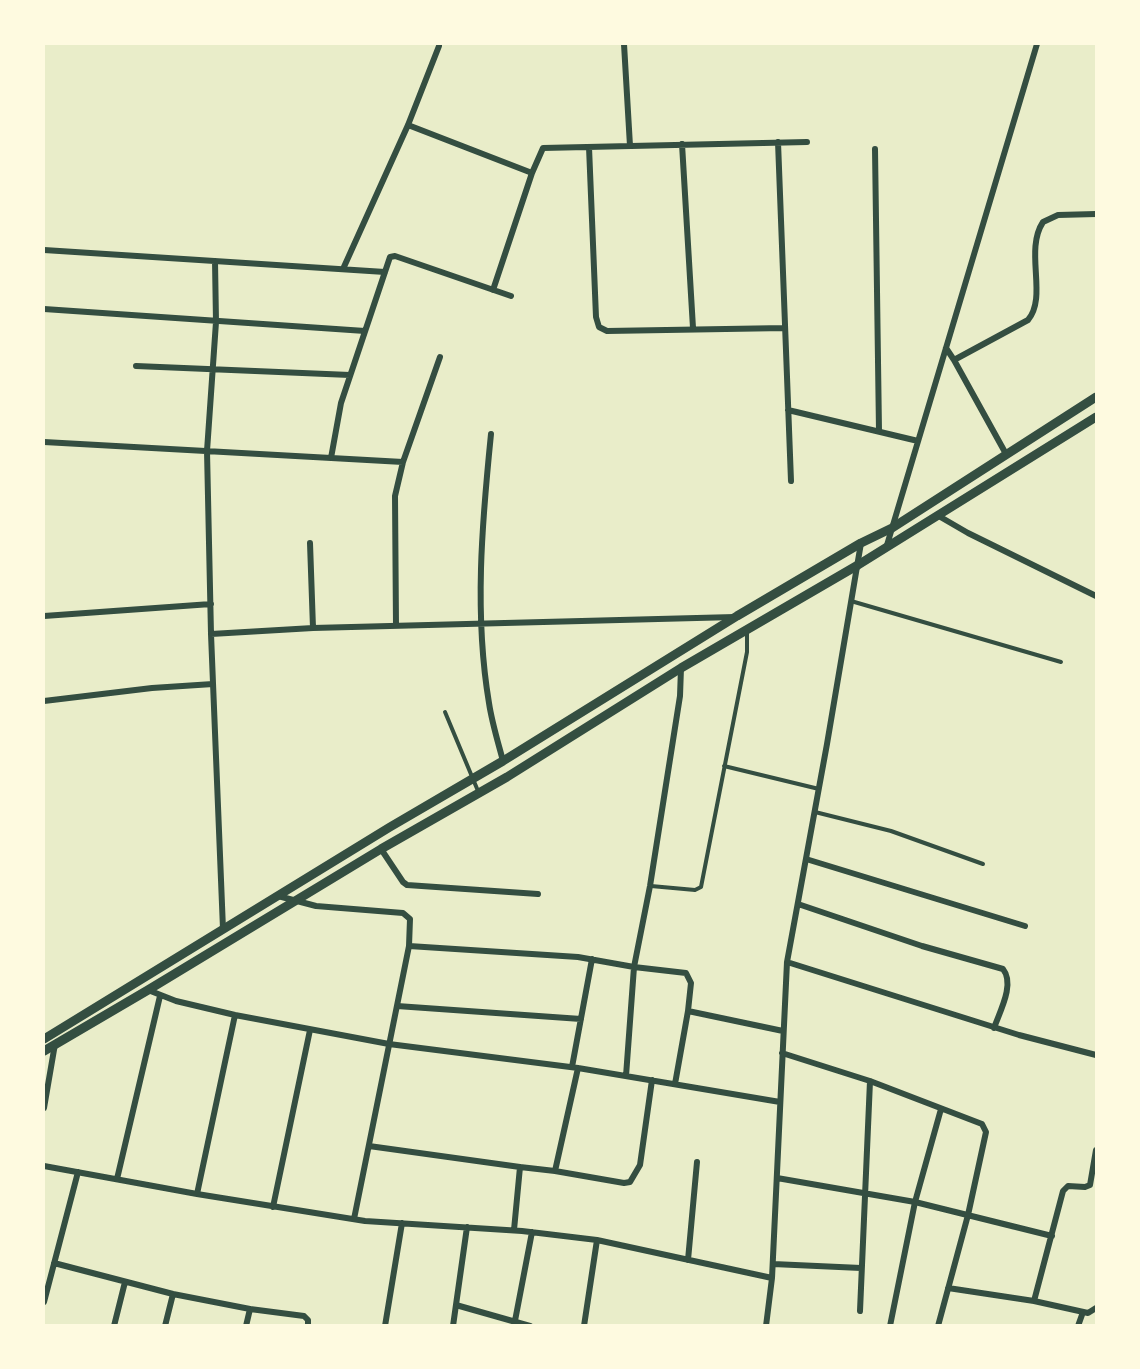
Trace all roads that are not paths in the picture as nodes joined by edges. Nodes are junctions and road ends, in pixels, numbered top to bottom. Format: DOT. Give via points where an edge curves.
graph roads {
  1 [pos="624,44"];
  2 [pos="1037,44"];
  3 [pos="439,46"];
  4 [pos="408,125"];
  5 [pos="778,142"];
  6 [pos="807,142"];
  7 [pos="682,144"];
  8 [pos="630,146"];
  9 [pos="589,147"];
  10 [pos="875,149"];
  11 [pos="532,173"];
  12 [pos="1096,214"];
  13 [pos="44,250"];
  14 [pos="215,261"];
  15 [pos="343,269"];
  16 [pos="385,272"];
  17 [pos="493,290"];
  18 [pos="511,296"];
  19 [pos="44,309"];
  20 [pos="216,322"];
  21 [pos="693,328"];
  22 [pos="785,328"];
  23 [pos="365,332"];
  24 [pos="946,348"];
  25 [pos="440,357"];
  26 [pos="954,360"];
  27 [pos="136,366"];
  28 [pos="212,370"];
  29 [pos="350,375"];
  30 [pos="1096,397"];
  31 [pos="788,410"];
  32 [pos="1096,417"];
  33 [pos="879,431"];
  34 [pos="491,434"];
  35 [pos="918,441"];
  36 [pos="44,442"];
  37 [pos="207,450"];
  38 [pos="1006,454"];
  39 [pos="332,458"];
  40 [pos="403,462"];
  41 [pos="791,480"];
  42 [pos="938,515"];
  43 [pos="892,528"];
  44 [pos="309,543"];
  45 [pos="861,543"];
  46 [pos="887,545"];
  47 [pos="858,565"];
  48 [pos="1096,596"];
  49 [pos="852,601"];
  50 [pos="211,604"];
  51 [pos="44,616"];
  52 [pos="737,616"];
  53 [pos="482,623"];
  54 [pos="396,626"];
  55 [pos="313,628"];
  56 [pos="747,629"];
  57 [pos="211,634"];
  58 [pos="1061,662"];
  59 [pos="681,668"];
  60 [pos="213,684"];
  61 [pos="44,700"];
  62 [pos="445,712"];
  63 [pos="503,761"];
  64 [pos="724,766"];
  65 [pos="473,778"];
  66 [pos="819,789"];
  67 [pos="479,793"];
  68 [pos="815,812"];
  69 [pos="381,849"];
  70 [pos="806,859"];
  71 [pos="983,864"];
  72 [pos="650,886"];
  73 [pos="538,894"];
  74 [pos="278,896"];
  75 [pos="294,902"];
  76 [pos="798,904"];
  77 [pos="1024,926"];
  78 [pos="224,929"];
  79 [pos="409,946"];
  80 [pos="592,959"];
  81 [pos="787,962"];
  82 [pos="634,967"];
  83 [pos="148,990"];
  84 [pos="160,996"];
  85 [pos="397,1006"];
  86 [pos="688,1011"];
  87 [pos="235,1015"];
  88 [pos="581,1019"];
  89 [pos="994,1028"];
  90 [pos="310,1030"];
  91 [pos="783,1031"];
  92 [pos="44,1040"];
  93 [pos="56,1044"];
  94 [pos="389,1044"];
  95 [pos="44,1051"];
  96 [pos="782,1053"];
  97 [pos="1096,1054"];
  98 [pos="575,1067"];
  99 [pos="626,1076"];
  100 [pos="652,1080"];
  101 [pos="870,1081"];
  102 [pos="675,1084"];
  103 [pos="780,1102"];
  104 [pos="44,1108"];
  105 [pos="941,1109"];
  106 [pos="369,1146"];
  107 [pos="1096,1150"];
  108 [pos="697,1162"];
  109 [pos="44,1166"];
  110 [pos="520,1167"];
  111 [pos="555,1171"];
  112 [pos="78,1172"];
  113 [pos="777,1178"];
  114 [pos="117,1179"];
  115 [pos="1094,1183"];
  116 [pos="864,1193"];
  117 [pos="197,1194"];
  118 [pos="915,1203"];
  119 [pos="273,1207"];
  120 [pos="968,1215"];
  121 [pos="354,1219"];
  122 [pos="402,1223"];
  123 [pos="467,1227"];
  124 [pos="514,1230"];
  125 [pos="532,1232"];
  126 [pos="1052,1236"];
  127 [pos="597,1240"];
  128 [pos="688,1260"];
  129 [pos="54,1263"];
  130 [pos="773,1264"];
  131 [pos="861,1268"];
  132 [pos="772,1278"];
  133 [pos="125,1282"];
  134 [pos="948,1288"];
  135 [pos="173,1294"];
  136 [pos="1034,1301"];
  137 [pos="44,1302"];
  138 [pos="456,1305"];
  139 [pos="1096,1308"];
  140 [pos="250,1309"];
  141 [pos="860,1311"];
  142 [pos="1083,1312"];
  143 [pos="515,1323"];
  144 [pos="114,1326"];
  145 [pos="165,1326"];
  146 [pos="246,1326"];
  147 [pos="309,1326"];
  148 [pos="385,1326"];
  149 [pos="453,1326"];
  150 [pos="530,1326"];
  151 [pos="584,1326"];
  152 [pos="766,1326"];
  153 [pos="890,1326"];
  154 [pos="938,1326"];
  155 [pos="1078,1326"];
  1 -- 8 [label="street"];
  2 -- 24 [label="street"];
  3 -- 4 [label="street"];
  4 -- 11 [label="street"];
  4 -- 15 [label="street"];
  5 -- 6 [label="street"];
  5 -- 7 [label="street"];
  5 -- 22 [label="street"];
  7 -- 8 [label="street"];
  7 -- 21 [label="street"];
  8 -- 9 [label="street"];
  9 -- 11 [label="street" via="543,148"];
  9 -- 21 [label="street" via="599,327 607,331"];
  10 -- 33 [label="street"];
  11 -- 17 [label="street"];
  12 -- 26 [label="street" via="1058,215 1043,222 1035,239 1034,313"];
  13 -- 14 [label="street"];
  14 -- 15 [label="street"];
  14 -- 20 [label="street"];
  15 -- 16 [label="street"];
  16 -- 17 [label="street" via="394,256"];
  16 -- 23 [label="street"];
  17 -- 18 [label="street"];
  19 -- 20 [label="street"];
  20 -- 23 [label="street"];
  20 -- 28 [label="street"];
  21 -- 22 [label="street"];
  22 -- 31 [label="street"];
  23 -- 29 [label="street"];
  24 -- 26 [label="street"];
  24 -- 35 [label="street"];
  25 -- 40 [label="street"];
  26 -- 38 [label="street"];
  27 -- 28 [label="street"];
  28 -- 29 [label="street"];
  28 -- 37 [label="street"];
  29 -- 39 [label="street"];
  30 -- 38 [label="street"];
  31 -- 33 [label="street"];
  31 -- 41 [label="street"];
  32 -- 42 [label="street"];
  33 -- 35 [label="street"];
  34 -- 53 [label="street" via="481,534"];
  35 -- 43 [label="street"];
  36 -- 37 [label="street"];
  37 -- 39 [label="street"];
  37 -- 50 [label="street"];
  38 -- 43 [label="street"];
  39 -- 40 [label="street"];
  40 -- 54 [label="street" via="395,496"];
  42 -- 46 [label="street"];
  42 -- 48 [label="street"];
  43 -- 45 [label="street"];
  43 -- 46 [label="street"];
  44 -- 55 [label="street"];
  45 -- 47 [label="street"];
  45 -- 52 [label="street"];
  46 -- 47 [label="street"];
  47 -- 49 [label="street"];
  47 -- 56 [label="street"];
  49 -- 58 [label="lane"];
  49 -- 66 [label="street"];
  50 -- 51 [label="street"];
  50 -- 57 [label="street"];
  52 -- 53 [label="street"];
  52 -- 63 [label="street"];
  53 -- 54 [label="street"];
  53 -- 63 [label="street" via="489,704"];
  54 -- 55 [label="street"];
  55 -- 57 [label="street"];
  56 -- 59 [label="street"];
  56 -- 64 [label="lane" via="747,652"];
  57 -- 60 [label="street"];
  59 -- 67 [label="street"];
  59 -- 72 [label="street"];
  60 -- 61 [label="street"];
  60 -- 78 [label="street"];
  62 -- 65 [label="lane"];
  63 -- 65 [label="street"];
  64 -- 66 [label="lane"];
  64 -- 72 [label="lane" via="700,887 695,890"];
  65 -- 67 [label="lane"];
  65 -- 74 [label="street"];
  66 -- 68 [label="street"];
  67 -- 69 [label="street"];
  68 -- 70 [label="street"];
  68 -- 71 [label="lane" via="891,831"];
  69 -- 73 [label="street" via="407,885"];
  69 -- 75 [label="street"];
  70 -- 76 [label="street"];
  70 -- 77 [label="street"];
  72 -- 82 [label="street"];
  74 -- 75 [label="street"];
  74 -- 78 [label="street"];
  75 -- 79 [label="street" via="403,913 410,919"];
  75 -- 83 [label="street"];
  76 -- 81 [label="street"];
  76 -- 89 [label="street" via="1003,969 1008,985"];
  78 -- 92 [label="street"];
  79 -- 80 [label="street"];
  79 -- 85 [label="street"];
  80 -- 82 [label="street"];
  80 -- 88 [label="street"];
  81 -- 89 [label="street"];
  81 -- 91 [label="street"];
  82 -- 86 [label="street" via="686,973 691,983"];
  82 -- 99 [label="street"];
  83 -- 84 [label="street"];
  83 -- 93 [label="street"];
  84 -- 87 [label="street"];
  84 -- 114 [label="street"];
  85 -- 88 [label="street"];
  85 -- 94 [label="street"];
  86 -- 91 [label="street"];
  86 -- 102 [label="street"];
  87 -- 90 [label="street"];
  87 -- 117 [label="street"];
  88 -- 98 [label="street"];
  89 -- 97 [label="street"];
  90 -- 94 [label="street"];
  90 -- 119 [label="street"];
  91 -- 96 [label="street"];
  93 -- 95 [label="street"];
  93 -- 104 [label="street"];
  94 -- 98 [label="street"];
  94 -- 106 [label="street"];
  96 -- 101 [label="street"];
  96 -- 103 [label="street"];
  98 -- 99 [label="street"];
  98 -- 111 [label="street"];
  99 -- 100 [label="street"];
  100 -- 102 [label="street"];
  100 -- 111 [label="street" via="640,1165 630,1182"];
  101 -- 105 [label="street"];
  101 -- 116 [label="street"];
  102 -- 103 [label="street"];
  103 -- 113 [label="street"];
  105 -- 118 [label="street"];
  105 -- 120 [label="street" via="985,1127"];
  106 -- 110 [label="street"];
  106 -- 121 [label="street"];
  107 -- 115 [label="street"];
  108 -- 128 [label="street"];
  109 -- 112 [label="street"];
  110 -- 111 [label="street"];
  110 -- 124 [label="street"];
  112 -- 114 [label="street"];
  112 -- 129 [label="street"];
  113 -- 116 [label="street"];
  113 -- 130 [label="street"];
  114 -- 117 [label="street"];
  115 -- 126 [label="street" via="1068,1186 1063,1191"];
  116 -- 118 [label="street"];
  116 -- 131 [label="street"];
  117 -- 119 [label="street"];
  118 -- 120 [label="street"];
  118 -- 153 [label="street"];
  119 -- 121 [label="street"];
  120 -- 126 [label="street"];
  120 -- 134 [label="street"];
  121 -- 122 [label="street"];
  122 -- 123 [label="street"];
  122 -- 148 [label="street"];
  123 -- 124 [label="street"];
  123 -- 138 [label="street"];
  124 -- 125 [label="street"];
  125 -- 127 [label="street"];
  125 -- 143 [label="street"];
  126 -- 136 [label="street"];
  127 -- 128 [label="street"];
  127 -- 151 [label="street"];
  128 -- 132 [label="street"];
  129 -- 133 [label="street"];
  129 -- 137 [label="street"];
  130 -- 131 [label="street"];
  130 -- 132 [label="street"];
  131 -- 141 [label="street"];
  132 -- 152 [label="street"];
  133 -- 135 [label="street"];
  133 -- 144 [label="street"];
  134 -- 136 [label="street"];
  134 -- 154 [label="street"];
  135 -- 140 [label="street"];
  135 -- 145 [label="street"];
  136 -- 142 [label="street"];
  138 -- 143 [label="street"];
  138 -- 149 [label="street"];
  139 -- 142 [label="street" via="1090,1313"];
  140 -- 146 [label="street"];
  140 -- 147 [label="street" via="304,1316"];
  142 -- 155 [label="street"];
  143 -- 150 [label="street"];
}
